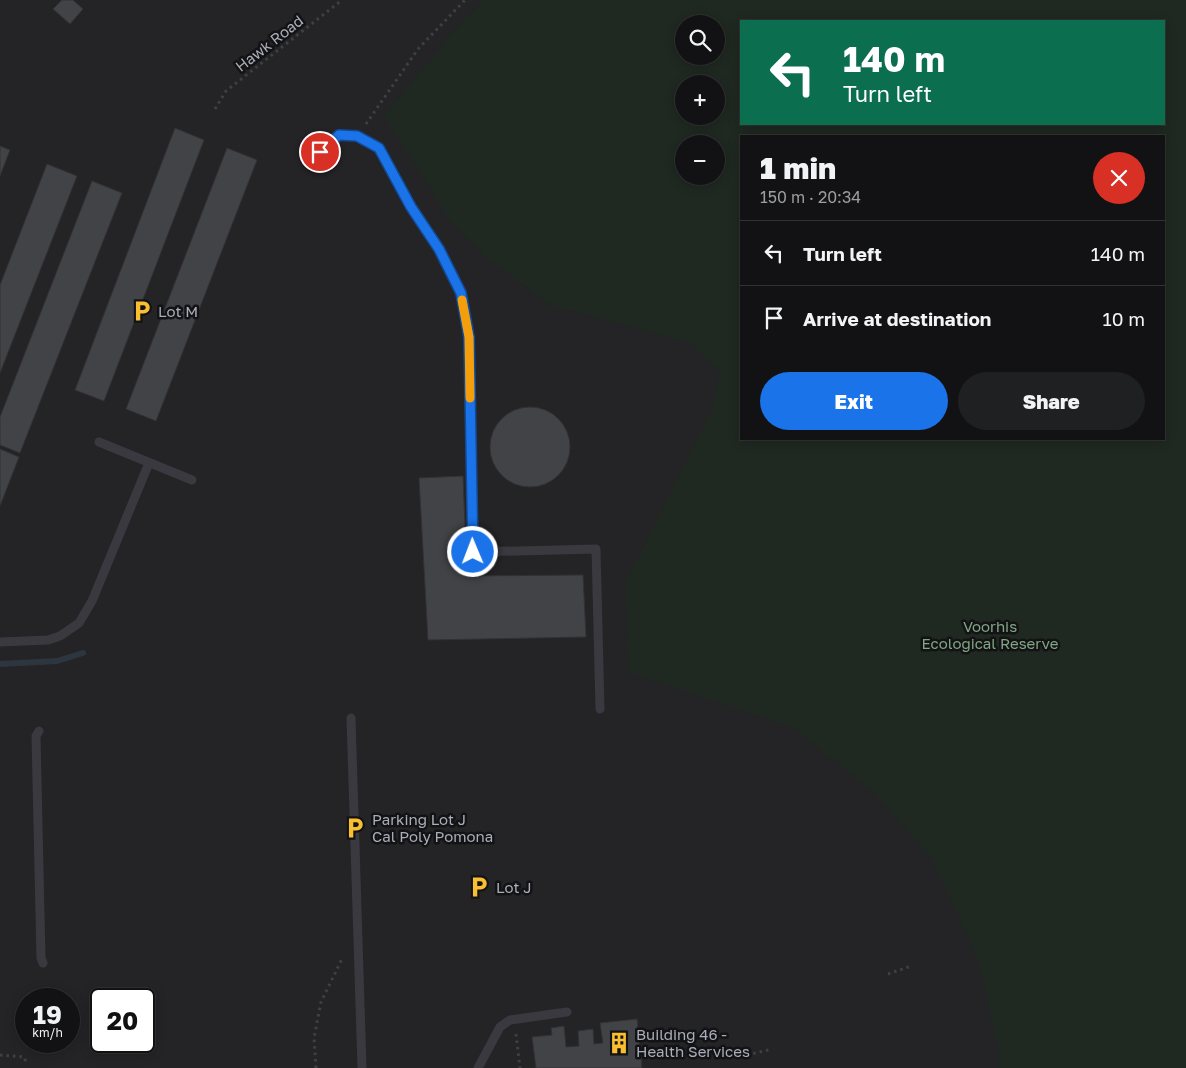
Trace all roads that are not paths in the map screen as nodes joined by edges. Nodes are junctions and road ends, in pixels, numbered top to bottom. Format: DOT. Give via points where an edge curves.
graph roads {
  1 [pos="320,152"];
  2 [pos="100,442"];
  3 [pos="149,463"];
  4 [pos="192,480"];
  5 [pos="0,642"];
  6 [pos="600,709"];
  7 [pos="352,718"];
  8 [pos="39,731"];
  9 [pos="43,963"];
  10 [pos="567,1012"];
  11 [pos="362,1068"];
  12 [pos="478,1068"];
  1 -- 6 [label="lane" via="339,135 357,136 379,148 411,207 439,249 461,293 469,337 473,552 596,549"];
  2 -- 3 [label="lane"];
  3 -- 4 [label="lane"];
  3 -- 5 [label="lane" via="92,601 79,623 48,640"];
  7 -- 11 [label="lane"];
  8 -- 9 [label="lane" via="36,736 36,808"];
  10 -- 12 [label="lane" via="510,1020 500,1027"];
}
